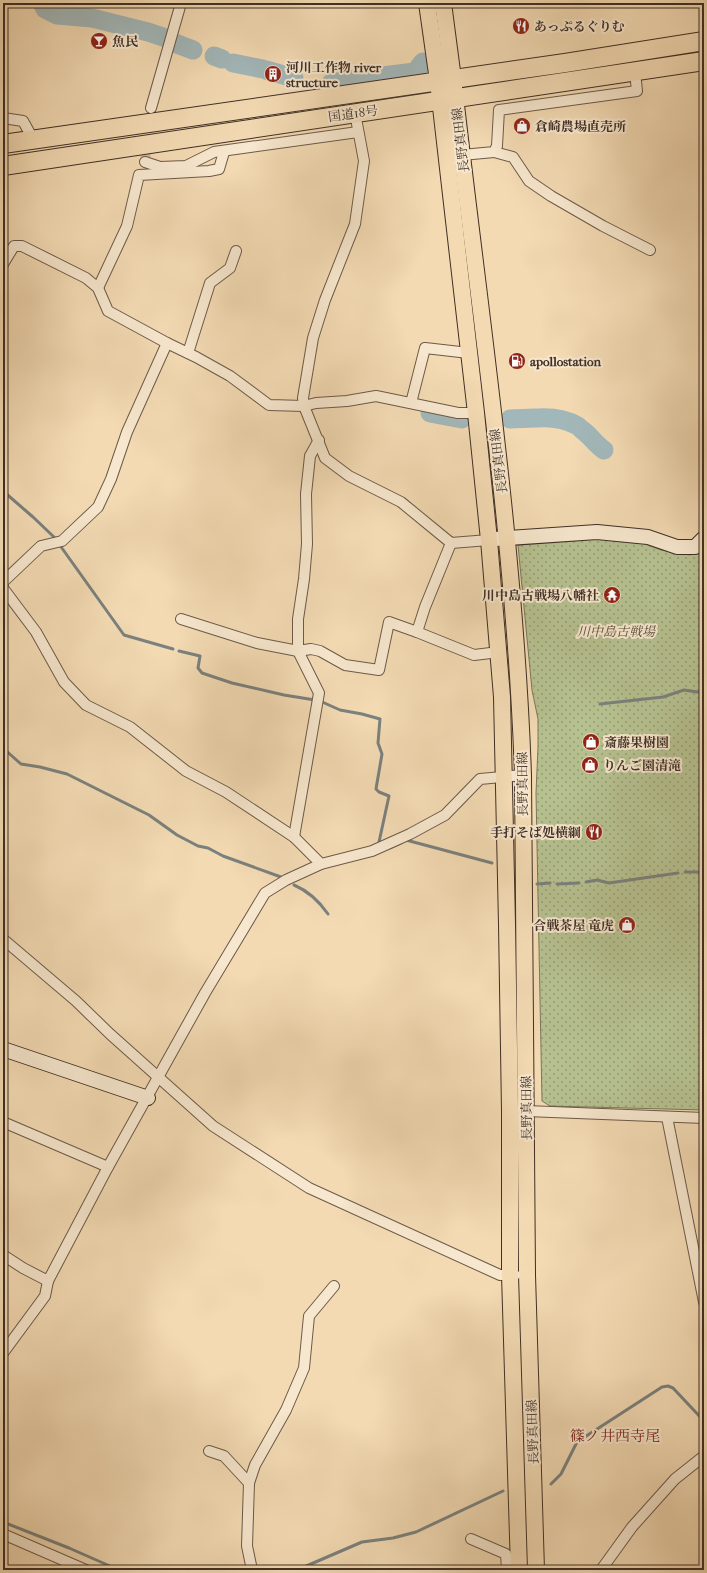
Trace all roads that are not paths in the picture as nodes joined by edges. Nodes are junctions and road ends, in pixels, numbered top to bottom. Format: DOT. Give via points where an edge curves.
graph roads {
  1 [pos="181,3"];
  2 [pos="428,3"];
  3 [pos="443,3"];
  4 [pos="704,41"];
  5 [pos="704,61"];
  6 [pos="635,72"];
  7 [pos="446,80"];
  8 [pos="448,100"];
  9 [pos="151,108"];
  10 [pos="355,112"];
  11 [pos="3,118"];
  12 [pos="358,132"];
  13 [pos="33,139"];
  14 [pos="3,144"];
  15 [pos="224,152"];
  16 [pos="494,152"];
  17 [pos="462,155"];
  18 [pos="145,162"];
  19 [pos="3,166"];
  20 [pos="650,250"];
  21 [pos="236,251"];
  22 [pos="3,264"];
  23 [pos="98,288"];
  24 [pos="167,343"];
  25 [pos="188,353"];
  26 [pos="469,353"];
  27 [pos="411,403"];
  28 [pos="304,406"];
  29 [pos="476,414"];
  30 [pos="318,440"];
  31 [pos="507,538"];
  32 [pos="704,538"];
  33 [pos="489,540"];
  34 [pos="451,543"];
  35 [pos="3,582"];
  36 [pos="3,588"];
  37 [pos="180,619"];
  38 [pos="417,632"];
  39 [pos="298,651"];
  40 [pos="499,652"];
  41 [pos="522,775"];
  42 [pos="505,776"];
  43 [pos="294,837"];
  44 [pos="321,864"];
  45 [pos="3,939"];
  46 [pos="3,1049"];
  47 [pos="159,1077"];
  48 [pos="148,1098"];
  49 [pos="526,1111"];
  50 [pos="667,1117"];
  51 [pos="704,1118"];
  52 [pos="3,1122"];
  53 [pos="108,1167"];
  54 [pos="3,1255"];
  55 [pos="510,1275"];
  56 [pos="527,1275"];
  57 [pos="48,1281"];
  58 [pos="334,1286"];
  59 [pos="704,1302"];
  60 [pos="3,1353"];
  61 [pos="209,1451"];
  62 [pos="704,1456"];
  63 [pos="249,1484"];
  64 [pos="3,1534"];
  65 [pos="471,1540"];
  66 [pos="512,1554"];
  67 [pos="70,1567"];
  68 [pos="86,1570"];
  69 [pos="252,1570"];
  70 [pos="507,1570"];
  71 [pos="519,1570"];
  72 [pos="536,1570"];
  73 [pos="601,1570"];
  1 -- 9 [label="street"];
  2 -- 7 [label="main road, 長野真田線"];
  3 -- 7 [label="main road, 長野真田線"];
  4 -- 7 [label="highway, 国道18号"];
  5 -- 6 [label="highway, 国道18号"];
  6 -- 8 [label="highway, 国道18号"];
  6 -- 16 [label="street" via="638,90 499,110 497,146"];
  7 -- 8 [label="main road, 長野真田線"];
  7 -- 13 [label="highway, 国道18号"];
  8 -- 10 [label="highway, 国道18号"];
  8 -- 17 [label="main road, 長野真田線"];
  8 -- 26 [label="main road, 長野真田線"];
  10 -- 12 [label="street"];
  10 -- 19 [label="highway, 国道18号"];
  11 -- 13 [label="street" via="23,122"];
  12 -- 15 [label="street"];
  12 -- 28 [label="street" via="364,161 355,224 313,338 303,398"];
  13 -- 14 [label="highway, 国道18号"];
  15 -- 18 [label="street" via="214,152 186,166 160,167"];
  15 -- 23 [label="street" via="219,169 139,175 127,226"];
  16 -- 17 [label="street"];
  16 -- 20 [label="street" via="513,157 529,181 551,196"];
  17 -- 31 [label="main road, 長野真田線"];
  21 -- 25 [label="street" via="230,268 210,283"];
  22 -- 23 [label="street" via="14,246 22,246 86,278"];
  23 -- 24 [label="street" via="108,311"];
  24 -- 25 [label="street"];
  24 -- 35 [label="street" via="127,432 111,479 98,507 62,541 42,546"];
  25 -- 28 [label="street" via="230,376 270,405"];
  26 -- 27 [label="street" via="425,348"];
  26 -- 29 [label="main road, 長野真田線"];
  27 -- 28 [label="street" via="376,396"];
  27 -- 29 [label="street" via="458,413"];
  28 -- 30 [label="street"];
  29 -- 33 [label="main road, 長野真田線"];
  30 -- 34 [label="street" via="325,458 349,476 401,502"];
  30 -- 39 [label="street" via="310,456 306,494 307,544 298,620"];
  31 -- 32 [label="street" via="598,532 648,537 677,547 695,547"];
  31 -- 33 [label="street"];
  31 -- 41 [label="main road, 長野真田線" via="520,694"];
  33 -- 34 [label="street"];
  33 -- 40 [label="main road, 長野真田線"];
  34 -- 38 [label="street"];
  36 -- 43 [label="street" via="36,632 64,682 86,705 130,727 186,771 226,792"];
  37 -- 39 [label="street" via="257,643"];
  38 -- 39 [label="street" via="389,622 379,670 345,665 320,651"];
  38 -- 40 [label="street" via="474,655"];
  39 -- 43 [label="street" via="319,693"];
  40 -- 42 [label="main road, 長野真田線"];
  41 -- 42 [label="street"];
  41 -- 49 [label="main road, 長野真田線"];
  42 -- 44 [label="street" via="480,779 445,815 403,837 372,851"];
  42 -- 55 [label="main road, 長野真田線"];
  43 -- 44 [label="street"];
  44 -- 47 [label="street" via="265,893 205,993"];
  45 -- 47 [label="street"];
  46 -- 48 [label="street"];
  47 -- 48 [label="street"];
  47 -- 55 [label="street" via="213,1126 309,1188 500,1275"];
  48 -- 53 [label="street"];
  49 -- 50 [label="street"];
  49 -- 56 [label="main road, 長野真田線"];
  50 -- 51 [label="street"];
  50 -- 59 [label="street"];
  52 -- 53 [label="street"];
  53 -- 57 [label="street"];
  54 -- 57 [label="street"];
  55 -- 56 [label="street"];
  55 -- 66 [label="main road, 長野真田線"];
  56 -- 72 [label="main road, 長野真田線"];
  57 -- 60 [label="street" via="45,1296"];
  58 -- 63 [label="street" via="309,1316 304,1368 286,1410 255,1465"];
  61 -- 63 [label="street" via="224,1456"];
  62 -- 73 [label="street" via="675,1479 632,1527"];
  63 -- 69 [label="street" via="247,1546"];
  64 -- 67 [label="street"];
  65 -- 66 [label="street"];
  66 -- 70 [label="street"];
  66 -- 71 [label="main road, 長野真田線"];
  67 -- 68 [label="street"];
}
